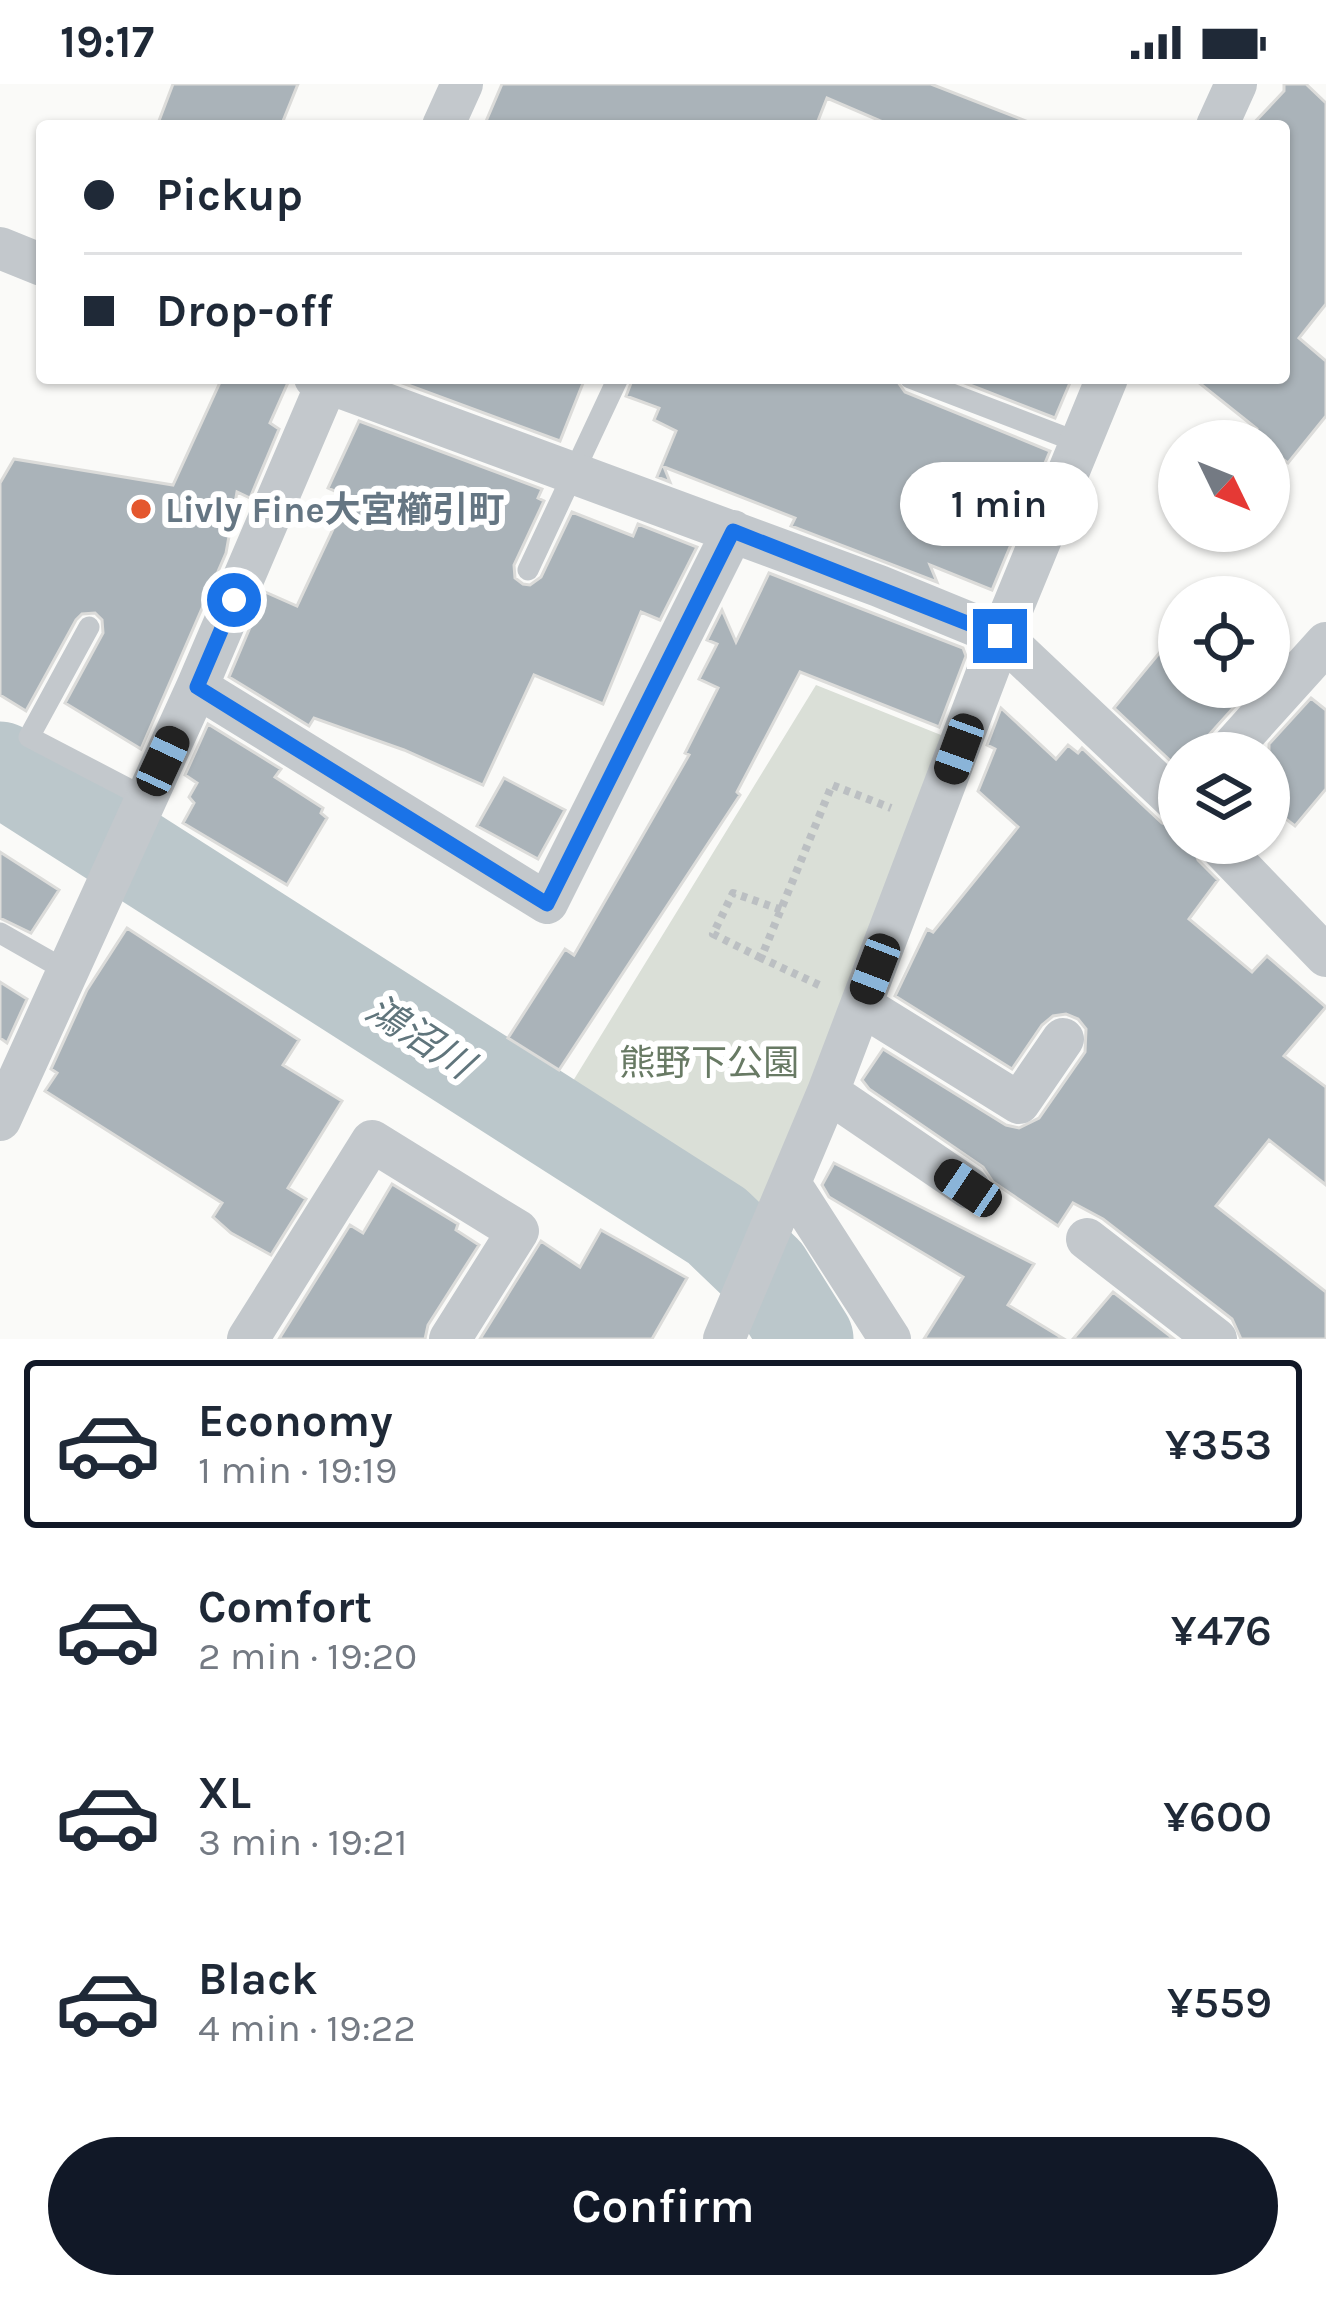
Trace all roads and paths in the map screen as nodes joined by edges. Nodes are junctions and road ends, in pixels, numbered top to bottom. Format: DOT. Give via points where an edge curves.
graph roads {
  1 [pos="461,84"];
  2 [pos="1236,84"];
  3 [pos="445,120"];
  4 [pos="1219,120"];
  5 [pos="0,248"];
  6 [pos="36,263"];
  7 [pos="322,384"];
  8 [pos="335,384"];
  9 [pos="615,384"];
  10 [pos="926,384"];
  11 [pos="1104,384"];
  12 [pos="1080,443"];
  13 [pos="575,473"];
  14 [pos="733,531"];
  15 [pos="529,569"];
  16 [pos="89,627"];
  17 [pos="1000,636"];
  18 [pos="1326,643"];
  19 [pos="197,687"];
  20 [pos="1246,732"];
  21 [pos="1158,784"];
  22 [pos="139,814"];
  23 [pos="932,824"];
  24 [pos="1238,864"];
  25 [pos="782,910"];
  26 [pos="0,933"];
  27 [pos="1323,948"];
  28 [pos="761,958"];
  29 [pos="67,971"];
  30 [pos="862,1005"];
  31 [pos="1063,1040"];
  32 [pos="828,1092"];
  33 [pos="0,1120"];
  34 [pos="790,1186"];
  35 [pos="968,1188"];
  36 [pos="1087,1239"];
  37 [pos="729,1327"];
  38 [pos="248,1339"];
  39 [pos="450,1339"];
  40 [pos="890,1339"];
  41 [pos="1216,1339"];
  1 -- 3 [label="street"];
  2 -- 4 [label="street"];
  5 -- 6 [label="street"];
  7 -- 19 [label="street"];
  8 -- 13 [label="street"];
  9 -- 13 [label="lane"];
  10 -- 12 [label="lane"];
  11 -- 12 [label="street"];
  12 -- 17 [label="street"];
  13 -- 14 [label="street"];
  13 -- 15 [label="lane"];
  14 -- 17 [label="street"];
  14 -- 19 [label="street" via="547,904"];
  16 -- 22 [label="lane" via="29,737"];
  17 -- 21 [label="street"];
  17 -- 23 [label="street"];
  18 -- 20 [label="street"];
  19 -- 22 [label="street"];
  22 -- 29 [label="street"];
  23 -- 25 [label="path" via="832,784"];
  23 -- 30 [label="street"];
  24 -- 27 [label="street"];
  25 -- 28 [label="path"];
  25 -- 28 [label="path" via="734,893 712,934"];
  26 -- 29 [label="lane"];
  28 -- 30 [label="path"];
  29 -- 33 [label="street"];
  30 -- 31 [label="street" via="1018,1103"];
  30 -- 32 [label="street"];
  32 -- 34 [label="street"];
  32 -- 35 [label="street"];
  34 -- 37 [label="street"];
  34 -- 40 [label="street"];
  36 -- 41 [label="street"];
  38 -- 39 [label="street" via="373,1141 518,1232"];
}
